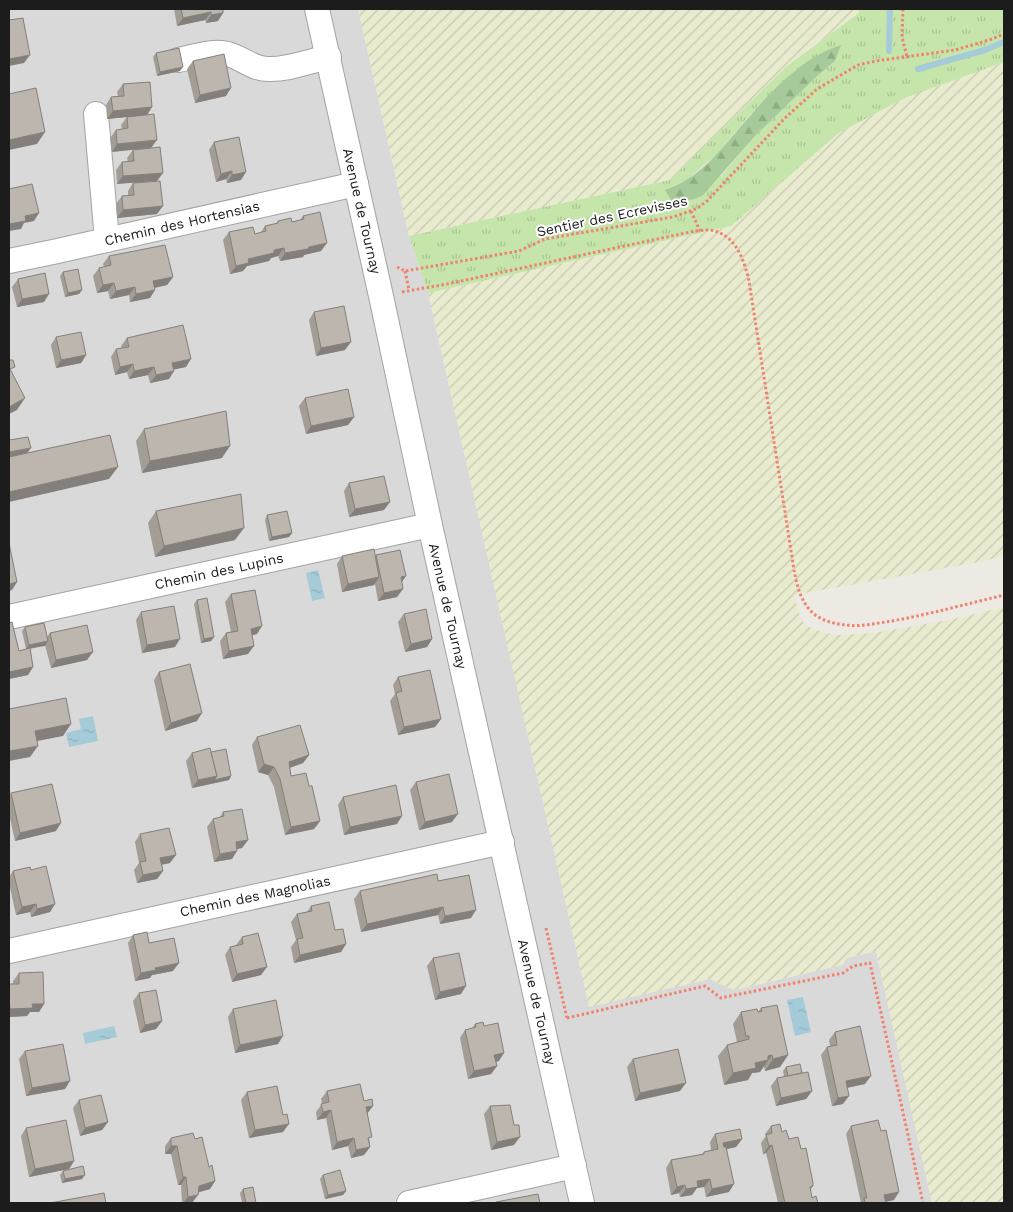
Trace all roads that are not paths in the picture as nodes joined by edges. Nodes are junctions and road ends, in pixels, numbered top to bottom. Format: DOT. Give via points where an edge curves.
graph roads {
  1 [pos="317,9"];
  2 [pos="328,57"];
  3 [pos="178,60"];
  4 [pos="96,114"];
  5 [pos="356,184"];
  6 [pos="108,240"];
  7 [pos="9,261"];
  8 [pos="430,525"];
  9 [pos="9,618"];
  10 [pos="502,842"];
  11 [pos="9,951"];
  12 [pos="574,1166"];
  13 [pos="409,1203"];
  14 [pos="582,1203"];
  1 -- 2 [label="street, Avenue de Tournay"];
  2 -- 3 [label="street" via="267,69 221,53"];
  2 -- 5 [label="street, Avenue de Tournay"];
  4 -- 6 [label="street"];
  5 -- 6 [label="street, Chemin des Hortensias"];
  5 -- 8 [label="street, Avenue de Tournay"];
  6 -- 7 [label="street, Chemin des Hortensias"];
  8 -- 9 [label="street, Chemin des Lupins"];
  8 -- 10 [label="street, Avenue de Tournay"];
  10 -- 11 [label="street, Chemin des Magnolias"];
  10 -- 12 [label="street, Avenue de Tournay"];
  12 -- 13 [label="street"];
  12 -- 14 [label="street, Avenue de Tournay"];
}
